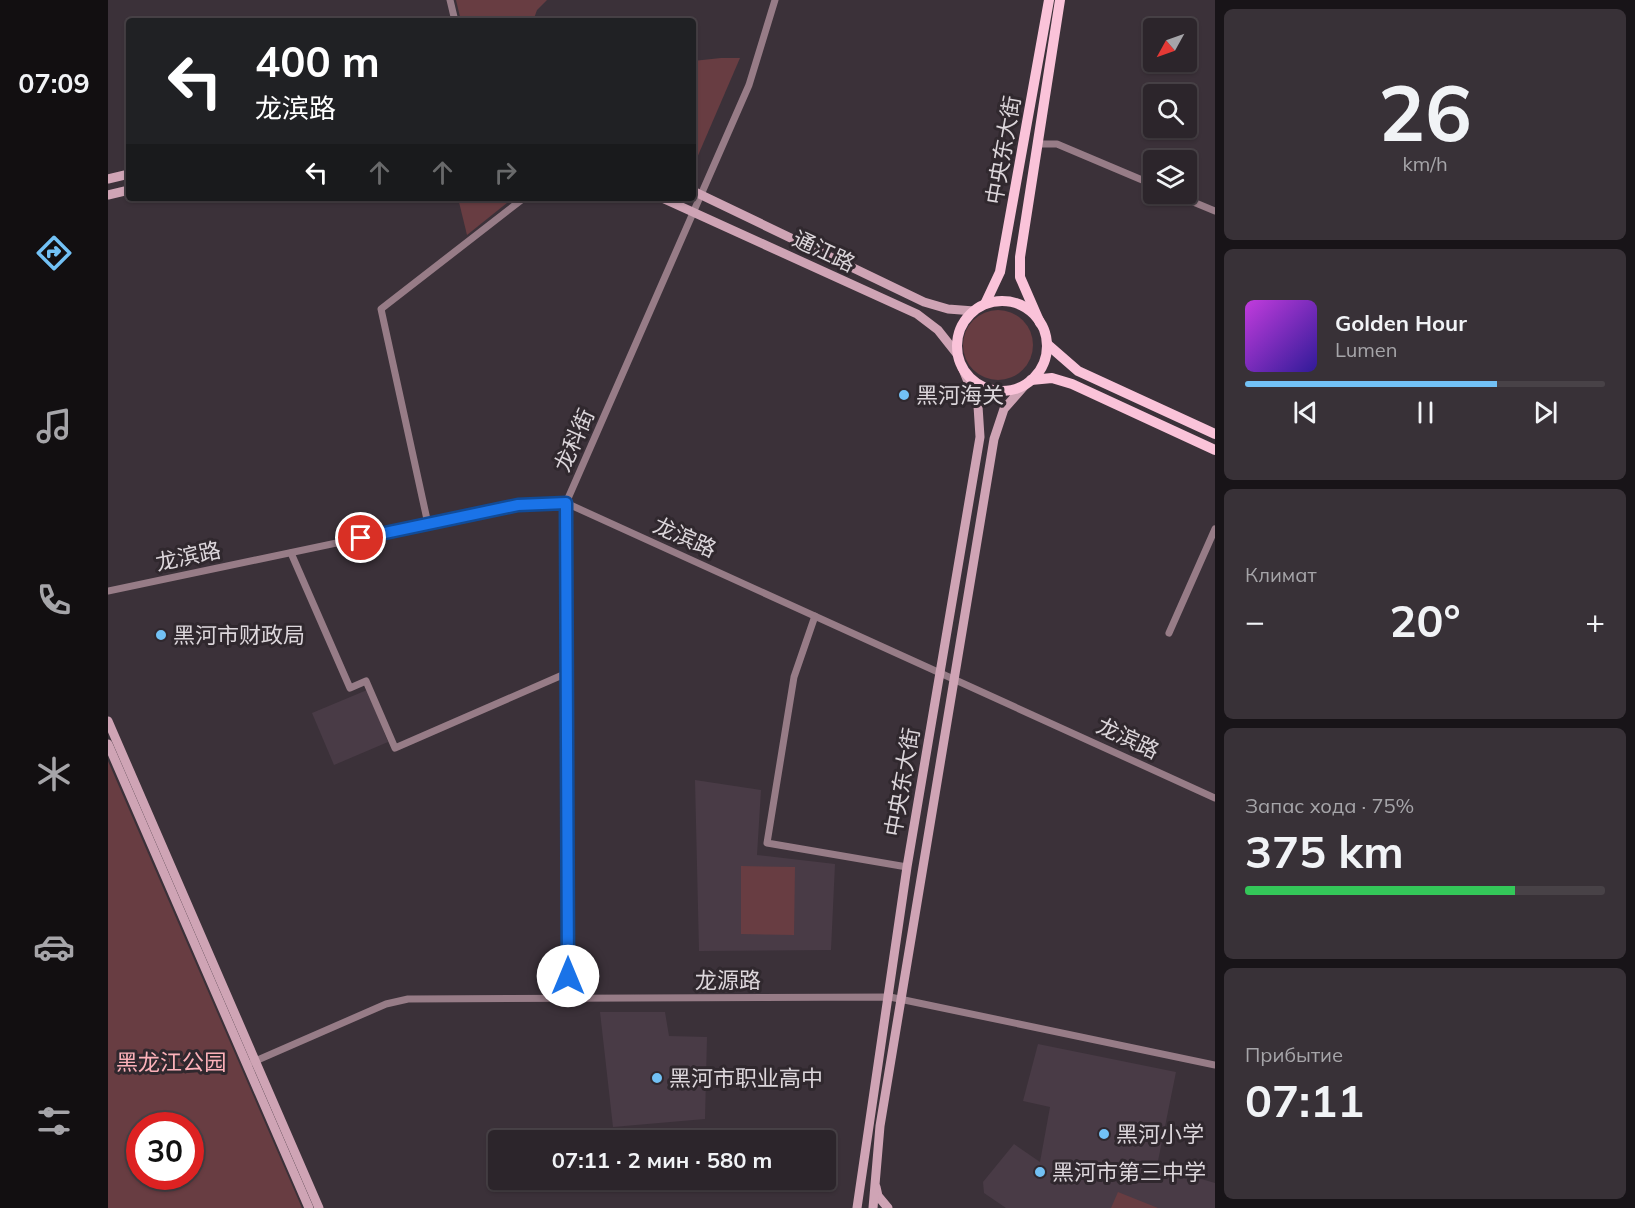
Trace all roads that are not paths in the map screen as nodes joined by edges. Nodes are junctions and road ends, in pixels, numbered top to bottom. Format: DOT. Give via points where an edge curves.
graph roads {
  1 [pos="450,0"];
  2 [pos="775,0"];
  3 [pos="1049,0"];
  4 [pos="1060,0"];
  5 [pos="454,18"];
  6 [pos="1038,144"];
  7 [pos="126,175"];
  8 [pos="108,179"];
  9 [pos="1143,180"];
  10 [pos="126,191"];
  11 [pos="697,193"];
  12 [pos="108,195"];
  13 [pos="520,201"];
  14 [pos="669,201"];
  15 [pos="695,201"];
  16 [pos="1197,204"];
  17 [pos="1215,211"];
  18 [pos="693,212"];
  19 [pos="985,304"];
  20 [pos="974,311"];
  21 [pos="1040,323"];
  22 [pos="1047,344"];
  23 [pos="957,354"];
  24 [pos="962,367"];
  25 [pos="1029,382"];
  26 [pos="1215,434"];
  27 [pos="1215,450"];
  28 [pos="566,503"];
  29 [pos="428,524"];
  30 [pos="1215,529"];
  31 [pos="291,553"];
  32 [pos="108,591"];
  33 [pos="815,616"];
  34 [pos="1168,633"];
  35 [pos="567,673"];
  36 [pos="942,673"];
  37 [pos="954,679"];
  38 [pos="108,721"];
  39 [pos="108,744"];
  40 [pos="1214,796"];
  41 [pos="907,867"];
  42 [pos="895,998"];
  43 [pos="568,999"];
  44 [pos="252,1062"];
  45 [pos="1215,1065"];
  46 [pos="875,1180"];
  47 [pos="309,1208"];
  48 [pos="319,1208"];
  49 [pos="857,1208"];
  50 [pos="873,1208"];
  51 [pos="888,1208"];
  1 -- 5 [label="street"];
  2 -- 11 [label="street, 龙科街" via="749,85"];
  3 -- 19 [label="main road, 中央东大街" via="1000,272"];
  4 -- 6 [label="main road"];
  6 -- 9 [label="street" via="1057,144"];
  6 -- 21 [label="main road" via="1020,278"];
  7 -- 8 [label="main road"];
  10 -- 12 [label="main road"];
  11 -- 20 [label="main road, 通江路" via="924,302"];
  13 -- 29 [label="street" via="381,309"];
  14 -- 18 [label="main road, 通江路"];
  15 -- 18 [label="street, 龙科街"];
  16 -- 17 [label="street"];
  18 -- 23 [label="main road, 通江路" via="917,314 938,330"];
  18 -- 28 [label="street, 龙科街"];
  19 -- 20 [label="main road"];
  19 -- 21 [label="main road" via="1016,304"];
  20 -- 23 [label="main road" via="960,330"];
  21 -- 22 [label="main road"];
  22 -- 25 [label="main road" via="1043,364"];
  22 -- 26 [label="main road" via="1078,371"];
  23 -- 24 [label="main road"];
  24 -- 25 [label="main road" via="970,378 991,390 1003,391"];
  24 -- 36 [label="main road, 中央东大街" via="978,406 980,437"];
  25 -- 27 [label="main road" via="1052,378 1072,384"];
  25 -- 37 [label="main road, 中央东大街" via="1004,409 997,425"];
  28 -- 29 [label="street, 龙滨路" via="518,505"];
  28 -- 33 [label="street, 龙滨路"];
  28 -- 35 [label="street, 龙科街"];
  29 -- 31 [label="street, 龙滨路"];
  30 -- 34 [label="street"];
  31 -- 32 [label="street, 龙滨路"];
  31 -- 35 [label="street" via="350,688 366,681 396,748"];
  33 -- 36 [label="street, 龙滨路"];
  33 -- 41 [label="street" via="794,677 766,843"];
  35 -- 43 [label="street, 龙科街"];
  36 -- 37 [label="street, 龙滨路"];
  36 -- 41 [label="main road, 中央东大街"];
  37 -- 40 [label="street, 龙滨路"];
  37 -- 42 [label="main road, 中央东大街"];
  38 -- 44 [label="main road"];
  39 -- 44 [label="main road"];
  41 -- 42 [label="main road, 中央东大街"];
  42 -- 43 [label="street, 龙源路"];
  42 -- 45 [label="street, 龙源路"];
  42 -- 46 [label="main road, 中央东大街"];
  42 -- 49 [label="main road, 中央东大街" via="866,1133"];
  43 -- 44 [label="street, 龙源路" via="408,999 386,1004"];
  44 -- 47 [label="main road"];
  44 -- 48 [label="main road"];
  46 -- 50 [label="main road, 中央东大街"];
  46 -- 51 [label="main road" via="878,1196"];
}
